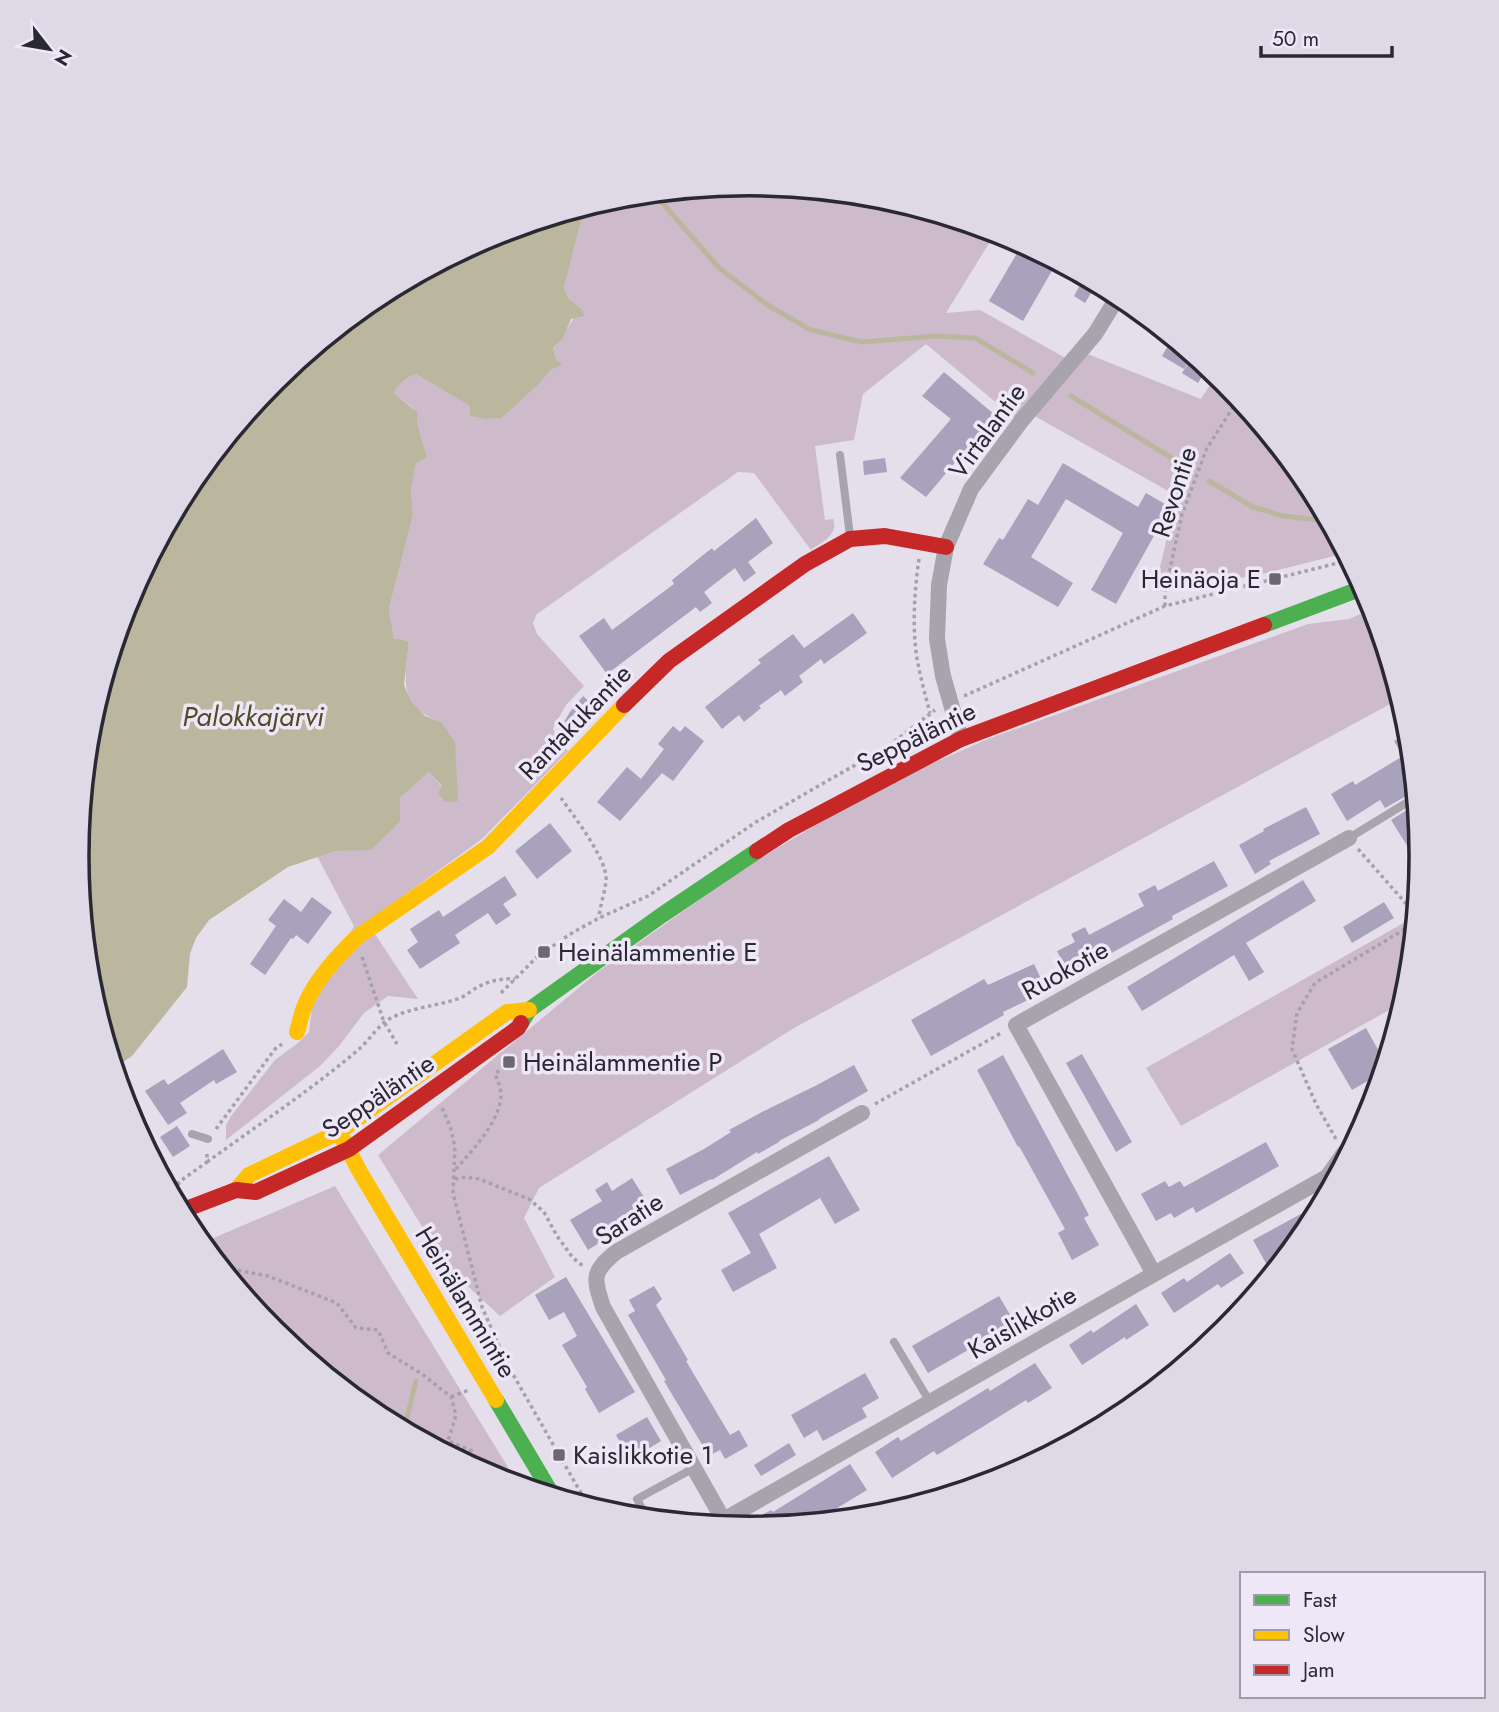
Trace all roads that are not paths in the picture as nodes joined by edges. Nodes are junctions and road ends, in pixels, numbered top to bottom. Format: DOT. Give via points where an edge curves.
graph roads {
  1 [pos="1113,305"];
  2 [pos="840,455"];
  3 [pos="850,539"];
  4 [pos="946,547"];
  5 [pos="1354,591"];
  6 [pos="961,738"];
  7 [pos="1407,802"];
  8 [pos="1349,838"];
  9 [pos="529,1010"];
  10 [pos="297,1032"];
  11 [pos="862,1113"];
  12 [pos="339,1132"];
  13 [pos="191,1134"];
  14 [pos="208,1139"];
  15 [pos="349,1149"];
  16 [pos="1326,1178"];
  17 [pos="236,1191"];
  18 [pos="191,1207"];
  19 [pos="1154,1274"];
  20 [pos="894,1342"];
  21 [pos="930,1402"];
  22 [pos="694,1468"];
  23 [pos="546,1484"];
  24 [pos="641,1507"];
  25 [pos="715,1515"];
  26 [pos="732,1516"];
  1 -- 4 [label="street, Virtalantie" via="1095,334 971,489"];
  2 -- 3 [label="lane"];
  3 -- 4 [label="main road, Rantakukantie" via="885,536"];
  3 -- 10 [label="main road, Rantakukantie" via="805,564 669,661 488,846 356,938 322,976 305,1005"];
  4 -- 6 [label="street, Virtalantie" via="937,639"];
  5 -- 6 [label="main road, Seppäläntie"];
  6 -- 9 [label="main road, Seppäläntie" via="789,830"];
  7 -- 8 [label="lane"];
  8 -- 19 [label="street, Ruokotie" via="1016,1025"];
  9 -- 12 [label="main road, Seppäläntie" via="507,1012"];
  9 -- 15 [label="main road, Seppäläntie" via="519,1028"];
  11 -- 22 [label="street, Saratie" via="616,1252 596,1274 603,1307"];
  12 -- 15 [label="main road, Heinälammintie"];
  12 -- 17 [label="main road, Seppäläntie" via="249,1175"];
  13 -- 14 [label="lane"];
  15 -- 17 [label="main road, Seppäläntie" via="256,1192"];
  15 -- 23 [label="main road, Heinälammintie"];
  16 -- 19 [label="street, Kaislikkotie"];
  17 -- 18 [label="main road, Seppäläntie"];
  19 -- 21 [label="street, Kaislikkotie"];
  20 -- 21 [label="lane"];
  21 -- 26 [label="street, Kaislikkotie"];
  22 -- 24 [label="lane" via="637,1499"];
  22 -- 25 [label="street, Saratie"];
}
